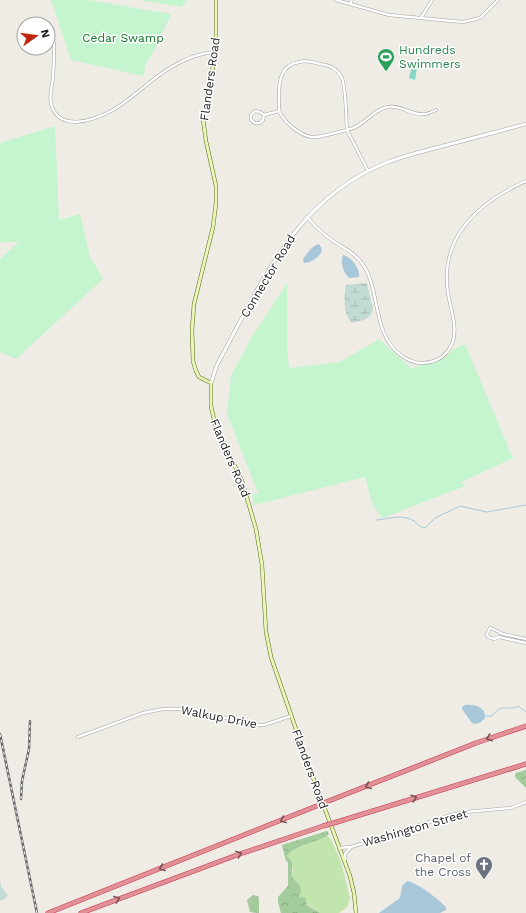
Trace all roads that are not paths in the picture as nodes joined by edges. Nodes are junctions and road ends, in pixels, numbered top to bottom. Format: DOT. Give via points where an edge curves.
graph roads {
  1 [pos="216,0"];
  2 [pos="336,0"];
  3 [pos="352,0"];
  4 [pos="432,0"];
  5 [pos="498,0"];
  6 [pos="350,4"];
  7 [pos="421,18"];
  8 [pos="216,52"];
  9 [pos="53,56"];
  10 [pos="436,110"];
  11 [pos="279,111"];
  12 [pos="264,115"];
  13 [pos="526,124"];
  14 [pos="347,130"];
  15 [pos="368,171"];
  16 [pos="526,182"];
  17 [pos="307,217"];
  18 [pos="212,383"];
  19 [pos="526,639"];
  20 [pos="526,643"];
  21 [pos="291,716"];
  22 [pos="526,726"];
  23 [pos="78,737"];
  24 [pos="526,764"];
  25 [pos="526,802"];
  26 [pos="351,847"];
  27 [pos="339,848"];
  28 [pos="344,861"];
  29 [pos="48,913"];
  30 [pos="81,913"];
  31 [pos="356,913"];
  1 -- 8 [label="main road, Flanders Road"];
  2 -- 6 [label="street"];
  3 -- 6 [label="street"];
  4 -- 7 [label="street"];
  5 -- 7 [label="street" via="484,15 474,20 463,22"];
  6 -- 7 [label="street" via="389,15"];
  8 -- 9 [label="street" via="203,54 171,67 110,112 84,121 72,122 58,117 51,103"];
  8 -- 18 [label="main road, Flanders Road" via="204,121 216,186 216,203 213,228 194,304 192,330 193,361 196,371 199,377"];
  10 -- 14 [label="street" via="422,114 387,107 379,110 359,126"];
  11 -- 12 [label="street"];
  11 -- 14 [label="street" via="285,120 308,136 318,137"];
  11 -- 14 [label="street" via="279,81 288,66 302,61 328,66 340,73 343,82"];
  12 -- 12 [label="street" via="255,112 251,115 251,120 255,124 260,124"];
  13 -- 15 [label="street, Connector Road" via="405,156"];
  14 -- 15 [label="street"];
  15 -- 17 [label="street, Connector Road" via="339,189"];
  16 -- 17 [label="street" via="491,200 475,214 458,235 449,255 446,276 455,332 453,343 444,356 430,362 408,360 392,347 382,328 364,266 350,251 324,234"];
  17 -- 18 [label="street, Connector Road" via="272,264 217,365"];
  18 -- 21 [label="main road, Flanders Road" via="211,406 215,424 242,481 256,529 262,565 268,647"];
  19 -- 20 [label="street" via="503,634 492,628 487,634 491,638"];
  21 -- 23 [label="street, Walkup Drive" via="255,726 210,714 163,709"];
  21 -- 27 [label="main road, Flanders Road"];
  22 -- 29 [label="highway, one-way, bridge" via="476,743"];
  30 -- 24 [label="highway, one-way, bridge" via="245,852"];
  25 -- 26 [label="street, Washington Street" via="511,808 451,815"];
  26 -- 27 [label="street, Washington Street"];
  26 -- 28 [label="street, Washington Street"];
  27 -- 28 [label="main road, Flanders Road"];
  28 -- 31 [label="main road, Flanders Road" via="353,887"];
}
